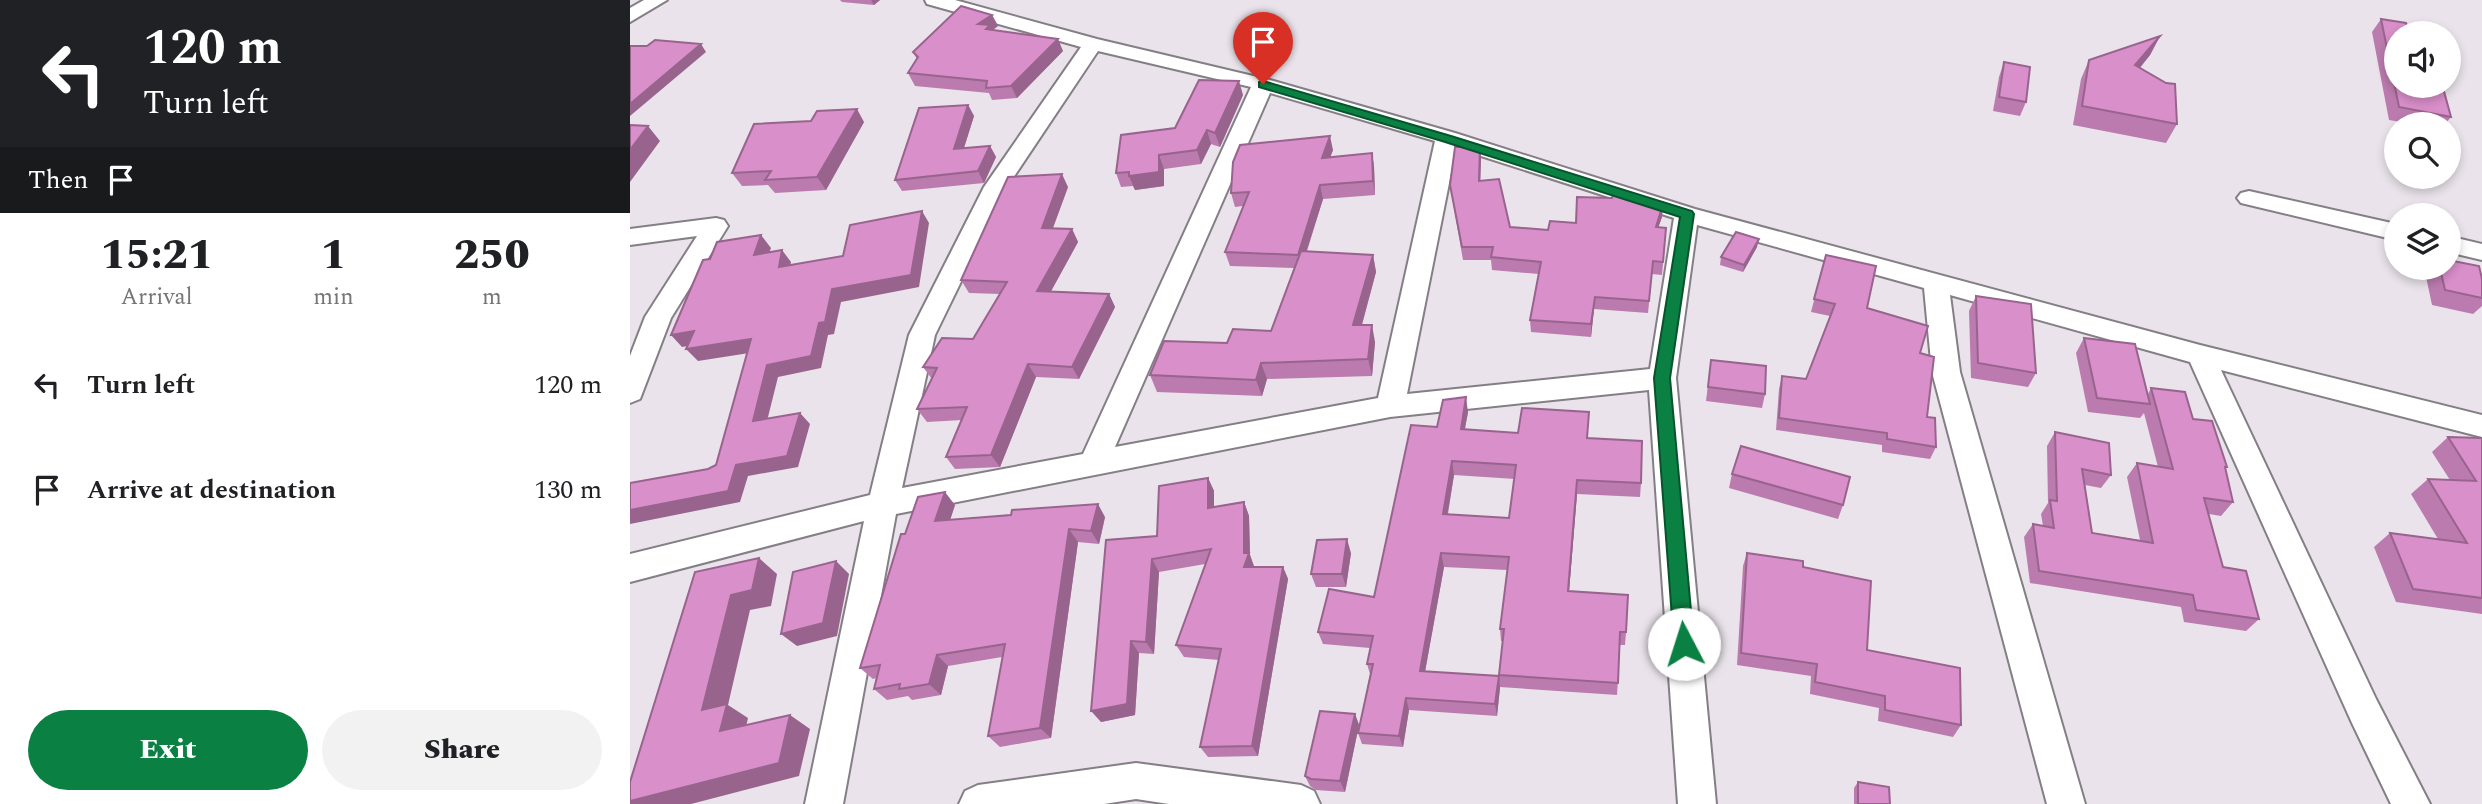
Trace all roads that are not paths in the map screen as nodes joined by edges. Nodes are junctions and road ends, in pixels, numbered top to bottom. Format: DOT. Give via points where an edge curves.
graph roads {
  1 [pos="658,0"];
  2 [pos="934,0"];
  3 [pos="630,16"];
  4 [pos="1093,44"];
  5 [pos="1263,84"];
  6 [pos="1447,138"];
  7 [pos="2249,198"];
  8 [pos="1687,214"];
  9 [pos="2384,229"];
  10 [pos="630,237"];
  11 [pos="2461,247"];
  12 [pos="2482,252"];
  13 [pos="1936,282"];
  14 [pos="2200,355"];
  15 [pos="1662,378"];
  16 [pos="630,392"];
  17 [pos="1390,406"];
  18 [pos="2482,426"];
  19 [pos="1094,461"];
  20 [pos="883,504"];
  21 [pos="630,568"];
  22 [pos="824,804"];
  23 [pos="978,804"];
  24 [pos="1301,804"];
  25 [pos="1697,804"];
  26 [pos="2066,804"];
  27 [pos="2411,804"];
  1 -- 3 [label="street"];
  2 -- 4 [label="street"];
  4 -- 5 [label="street"];
  4 -- 20 [label="street" via="996,187 922,335"];
  5 -- 6 [label="street"];
  5 -- 19 [label="street"];
  6 -- 8 [label="street"];
  6 -- 17 [label="street"];
  7 -- 9 [label="street"];
  8 -- 13 [label="street"];
  8 -- 15 [label="street"];
  10 -- 16 [label="street" via="716,226 658,317"];
  11 -- 12 [label="street"];
  13 -- 14 [label="street"];
  13 -- 26 [label="street" via="1946,372"];
  14 -- 18 [label="street"];
  14 -- 27 [label="street"];
  15 -- 17 [label="street"];
  15 -- 25 [label="street"];
  17 -- 19 [label="street"];
  19 -- 20 [label="street"];
  20 -- 21 [label="street"];
  20 -- 22 [label="street"];
  23 -- 24 [label="street" via="1136,780"];
}
